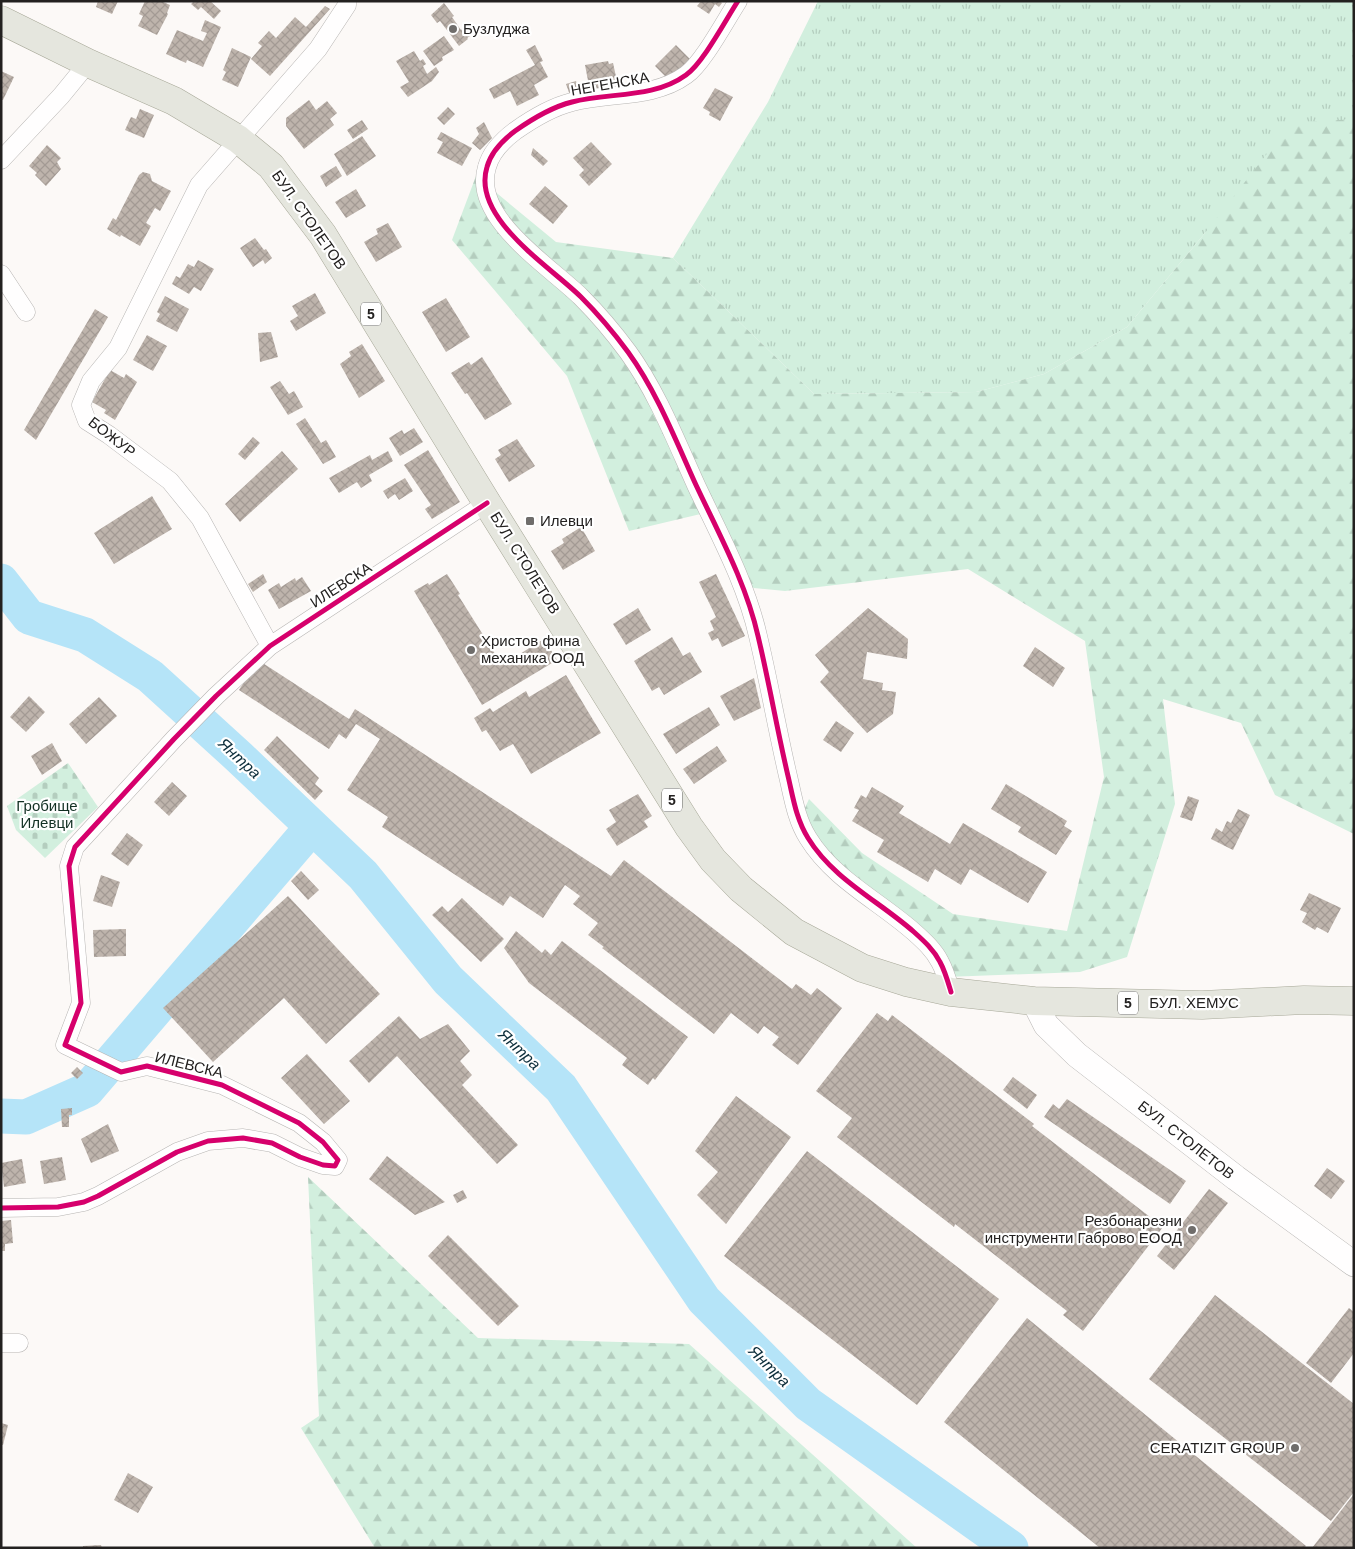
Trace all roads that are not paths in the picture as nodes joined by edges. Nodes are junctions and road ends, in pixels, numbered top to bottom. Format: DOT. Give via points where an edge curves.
graph roads {
  1 [pos="347,1"];
  2 [pos="738,1"];
  3 [pos="1,20"];
  4 [pos="88,63"];
  5 [pos="238,140"];
  6 [pos="1,160"];
  7 [pos="1,274"];
  8 [pos="26,312"];
  9 [pos="487,503"];
  10 [pos="270,646"];
  11 [pos="951,992"];
  12 [pos="1034,1001"];
  13 [pos="1354,1001"];
  14 [pos="1,1208"];
  15 [pos="1354,1264"];
  16 [pos="1,1342"];
  17 [pos="19,1343"];
  1 -- 5 [label="street" via="318,49"];
  2 -- 11 [label="street, НЕГЕНСКА" via="695,68 684,76 645,92 573,101 528,121 507,137 494,151 487,166 487,194 503,224 581,297 610,329 644,378 750,606 799,821 809,840 847,880 930,947 941,963"];
  3 -- 4 [label="main road, БУЛ. СТОЛЕТОВ / 5"];
  4 -- 5 [label="main road, БУЛ. СТОЛЕТОВ / 5" via="174,101"];
  4 -- 6 [label="street"];
  5 -- 9 [label="main road, БУЛ. СТОЛЕТОВ / 5" via="271,166 323,234"];
  5 -- 10 [label="street, БОЖУР" via="199,185 118,348 90,381 81,405 87,421 170,481 200,518"];
  7 -- 8 [label="street"];
  9 -- 10 [label="street, ИЛЕВСКА"];
  9 -- 11 [label="main road, БУЛ. СТОЛЕТОВ / 5" via="684,819 713,860 741,889 794,932 862,968"];
  10 -- 14 [label="street, ИЛЕВСКА" via="174,739 75,847 69,866 81,1003 65,1045 121,1072 147,1066 222,1085 299,1123 323,1142 338,1160 335,1166 323,1165 272,1143 242,1138 208,1141 177,1152 84,1202 58,1207"];
  11 -- 12 [label="main road, 5"];
  12 -- 13 [label="main road, БУЛ. ХЕМУС / 5" via="1202,1004"];
  12 -- 15 [label="main road, БУЛ. СТОЛЕТОВ" via="1046,1025 1077,1055"];
  16 -- 17 [label="street"];
}
